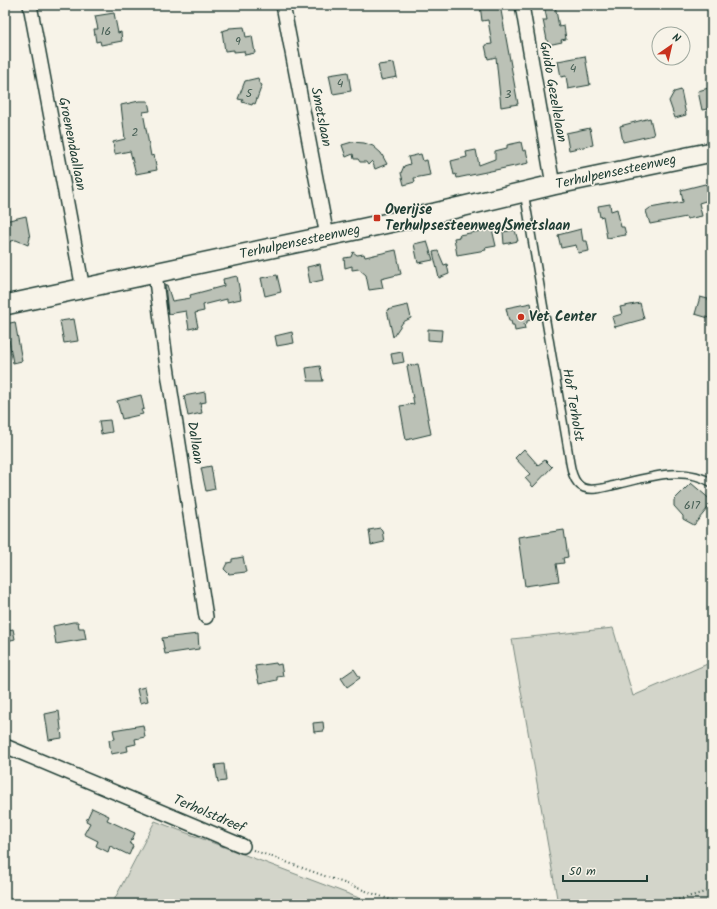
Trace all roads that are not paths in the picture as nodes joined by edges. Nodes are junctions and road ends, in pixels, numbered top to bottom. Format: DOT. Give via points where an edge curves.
graph roads {
  1 [pos="30,5"];
  2 [pos="284,5"];
  3 [pos="522,5"];
  4 [pos="712,152"];
  5 [pos="553,185"];
  6 [pos="524,192"];
  7 [pos="327,236"];
  8 [pos="155,273"];
  9 [pos="82,289"];
  10 [pos="5,305"];
  11 [pos="712,483"];
  12 [pos="206,617"];
  13 [pos="5,746"];
  14 [pos="243,846"];
  1 -- 9 [label="street, Groenendaallaan"];
  2 -- 7 [label="street, Smetslaan"];
  3 -- 5 [label="street, Guido Gezellelaan"];
  4 -- 5 [label="main road, Terhulpensesteenweg"];
  5 -- 6 [label="main road, Terhulpensesteenweg"];
  6 -- 7 [label="main road, Terhulpensesteenweg"];
  6 -- 11 [label="lane, Hof Terholst" via="574,478 584,488 597,489 682,473 701,476"];
  7 -- 8 [label="main road, Terhulpensesteenweg"];
  8 -- 9 [label="main road, Terhulpensesteenweg"];
  8 -- 12 [label="street, Dallaan"];
  9 -- 10 [label="main road, Terhulpensesteenweg"];
  13 -- 14 [label="street, Terholstdreef"];
}
